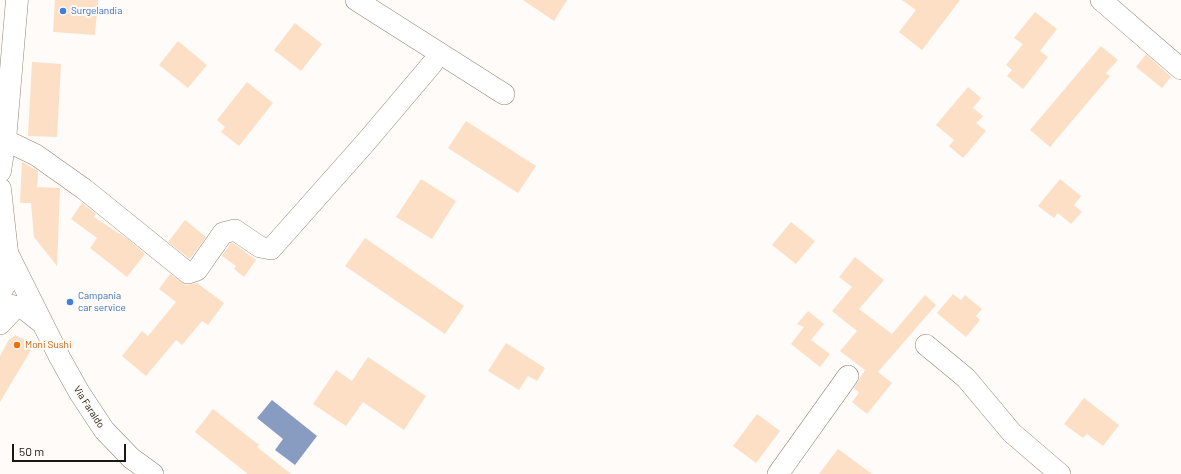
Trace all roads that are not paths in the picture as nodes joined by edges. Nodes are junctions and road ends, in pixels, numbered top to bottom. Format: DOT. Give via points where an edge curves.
graph roads {
  1 [pos="18,0"];
  2 [pos="356,0"];
  3 [pos="1101,0"];
  4 [pos="432,64"];
  5 [pos="1181,69"];
  6 [pos="504,94"];
  7 [pos="4,140"];
  8 [pos="0,171"];
  9 [pos="0,189"];
  10 [pos="4,247"];
  11 [pos="0,292"];
  12 [pos="8,305"];
  13 [pos="0,324"];
  14 [pos="44,325"];
  15 [pos="926,345"];
  16 [pos="848,376"];
  17 [pos="153,474"];
  18 [pos="778,474"];
  19 [pos="1060,474"];
  1 -- 7 [label="main road"];
  2 -- 6 [label="street"];
  3 -- 5 [label="street"];
  4 -- 7 [label="street" via="271,249 260,247 235,230 223,233 197,270 188,273 84,189 36,156"];
  7 -- 8 [label="main road"];
  9 -- 10 [label="main road"];
  10 -- 11 [label="main road" via="10,266 9,276"];
  10 -- 14 [label="street, Via Faraldo"];
  12 -- 13 [label="street"];
  12 -- 14 [label="street" via="24,309"];
  14 -- 17 [label="street, Via Faraldo" via="79,392 104,430 131,458"];
  15 -- 19 [label="street" via="966,378 1012,433"];
  16 -- 18 [label="street"];
}
